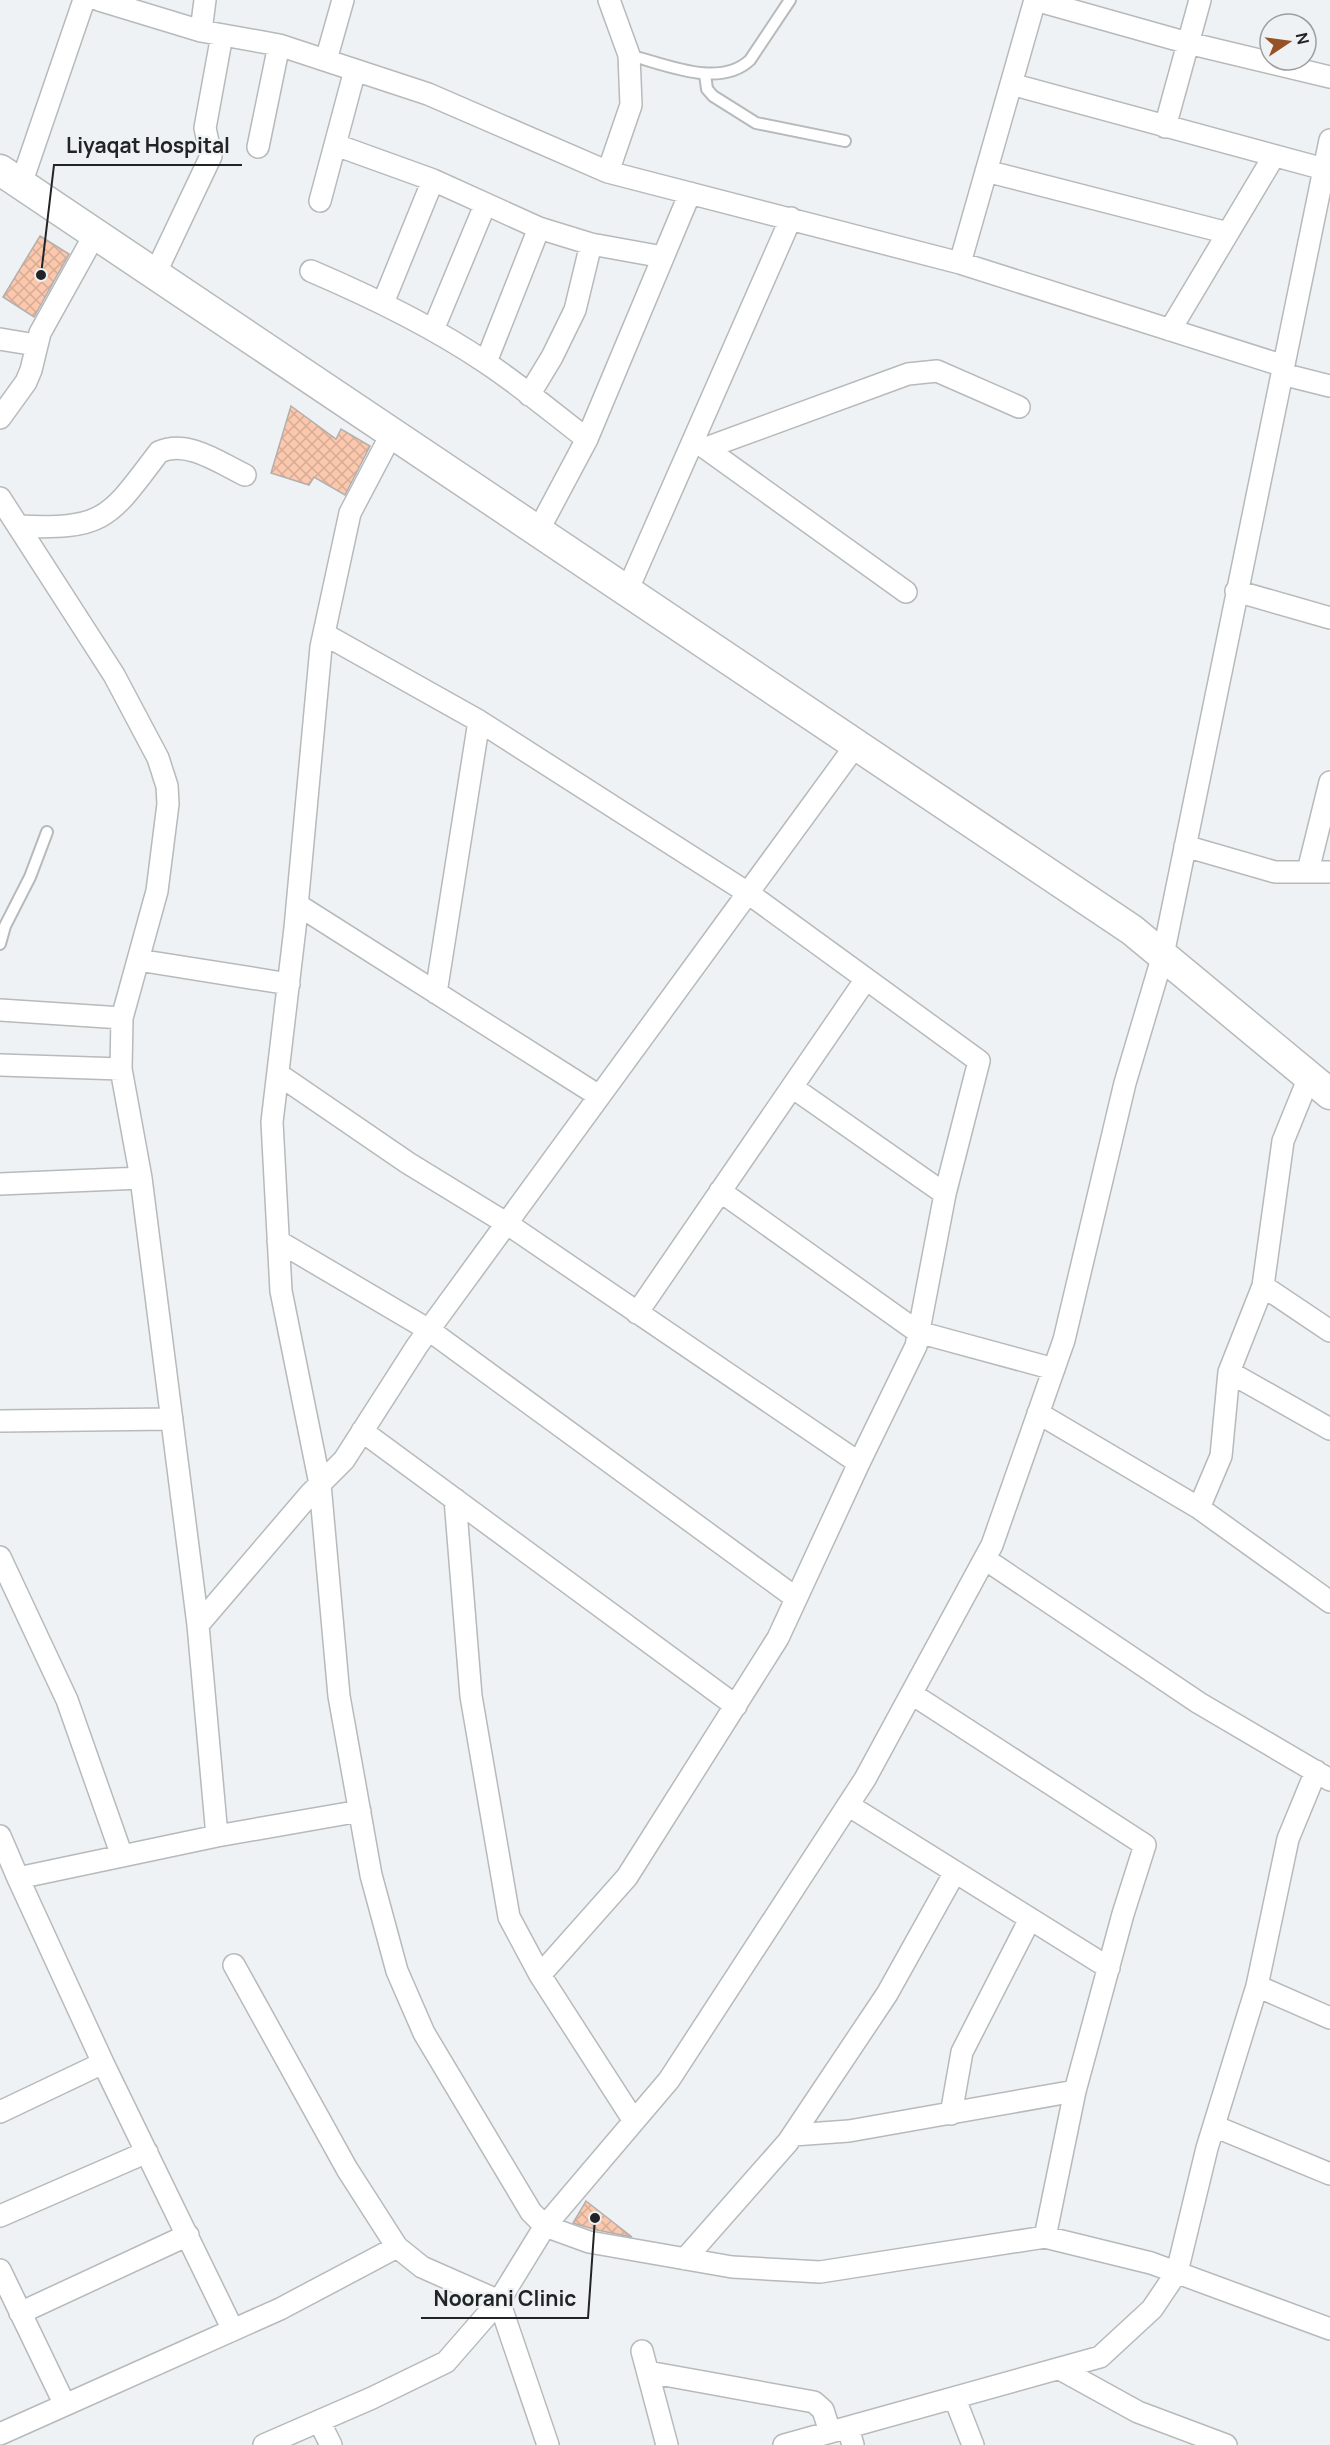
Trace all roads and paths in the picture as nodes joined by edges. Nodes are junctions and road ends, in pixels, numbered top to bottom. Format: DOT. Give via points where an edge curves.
graph roads {
  1 [pos="84,0"];
  2 [pos="99,0"];
  3 [pos="205,0"];
  4 [pos="343,0"];
  5 [pos="609,0"];
  6 [pos="789,0"];
  7 [pos="1035,0"];
  8 [pos="1200,0"];
  9 [pos="211,33"];
  10 [pos="1188,43"];
  11 [pos="279,45"];
  12 [pos="630,55"];
  13 [pos="326,60"];
  14 [pos="355,70"];
  15 [pos="705,74"];
  16 [pos="1330,76"];
  17 [pos="1011,84"];
  18 [pos="1165,127"];
  19 [pos="1330,140"];
  20 [pos="845,141"];
  21 [pos="336,145"];
  22 [pos="258,147"];
  23 [pos="1274,156"];
  24 [pos="1324,169"];
  25 [pos="986,171"];
  26 [pos="608,172"];
  27 [pos="10,177"];
  28 [pos="434,180"];
  29 [pos="690,192"];
  30 [pos="320,201"];
  31 [pos="485,205"];
  32 [pos="791,218"];
  33 [pos="539,228"];
  34 [pos="1228,233"];
  35 [pos="95,234"];
  36 [pos="591,244"];
  37 [pos="663,257"];
  38 [pos="960,263"];
  39 [pos="311,271"];
  40 [pos="155,274"];
  41 [pos="383,303"];
  42 [pos="433,330"];
  43 [pos="1170,330"];
  44 [pos="0,339"];
  45 [pos="36,345"];
  46 [pos="486,362"];
  47 [pos="1283,370"];
  48 [pos="1330,386"];
  49 [pos="529,395"];
  50 [pos="1019,406"];
  51 [pos="0,418"];
  52 [pos="392,433"];
  53 [pos="587,439"];
  54 [pos="700,444"];
  55 [pos="245,475"];
  56 [pos="0,498"];
  57 [pos="18,526"];
  58 [pos="538,531"];
  59 [pos="627,591"];
  60 [pos="1236,591"];
  61 [pos="906,592"];
  62 [pos="1330,618"];
  63 [pos="324,634"];
  64 [pos="478,721"];
  65 [pos="856,745"];
  66 [pos="1330,782"];
  67 [pos="47,832"];
  68 [pos="1185,846"];
  69 [pos="1308,871"];
  70 [pos="1330,872"];
  71 [pos="748,893"];
  72 [pos="298,905"];
  73 [pos="0,944"];
  74 [pos="1162,955"];
  75 [pos="138,960"];
  76 [pos="866,980"];
  77 [pos="289,984"];
  78 [pos="436,993"];
  79 [pos="0,1010"];
  80 [pos="122,1018"];
  81 [pos="0,1065"];
  82 [pos="121,1069"];
  83 [pos="278,1074"];
  84 [pos="1320,1085"];
  85 [pos="792,1087"];
  86 [pos="599,1096"];
  87 [pos="141,1178"];
  88 [pos="0,1184"];
  89 [pos="720,1191"];
  90 [pos="945,1194"];
  91 [pos="506,1223"];
  92 [pos="278,1241"];
  93 [pos="1263,1286"];
  94 [pos="637,1313"];
  95 [pos="429,1330"];
  96 [pos="1330,1331"];
  97 [pos="918,1332"];
  98 [pos="1054,1369"];
  99 [pos="1229,1372"];
  100 [pos="1038,1413"];
  101 [pos="172,1419"];
  102 [pos="0,1421"];
  103 [pos="1330,1429"];
  104 [pos="362,1431"];
  105 [pos="859,1463"];
  106 [pos="320,1484"];
  107 [pos="455,1499"];
  108 [pos="1199,1508"];
  109 [pos="0,1557"];
  110 [pos="985,1559"];
  111 [pos="796,1599"];
  112 [pos="1329,1599"];
  113 [pos="198,1625"];
  114 [pos="912,1694"];
  115 [pos="736,1706"];
  116 [pos="1323,1776"];
  117 [pos="848,1805"];
  118 [pos="360,1811"];
  119 [pos="0,1836"];
  120 [pos="217,1836"];
  121 [pos="122,1856"];
  122 [pos="955,1872"];
  123 [pos="11,1876"];
  124 [pos="1030,1919"];
  125 [pos="234,1965"];
  126 [pos="1108,1968"];
  127 [pos="540,1975"];
  128 [pos="1257,1986"];
  129 [pos="1330,2018"];
  130 [pos="103,2062"];
  131 [pos="1075,2091"];
  132 [pos="0,2112"];
  133 [pos="951,2114"];
  134 [pos="634,2121"];
  135 [pos="1214,2126"];
  136 [pos="793,2135"];
  137 [pos="147,2152"];
  138 [pos="1330,2174"];
  139 [pos="0,2216"];
  140 [pos="545,2226"];
  141 [pos="188,2235"];
  142 [pos="1045,2237"];
  143 [pos="397,2247"];
  144 [pos="685,2259"];
  145 [pos="0,2270"];
  146 [pos="1176,2272"];
  147 [pos="499,2301"];
  148 [pos="20,2313"];
  149 [pos="1330,2329"];
  150 [pos="233,2330"];
  151 [pos="1060,2369"];
  152 [pos="955,2399"];
  153 [pos="65,2405"];
  154 [pos="320,2421"];
  155 [pos="0,2434"];
  156 [pos="844,2435"];
  157 [pos="264,2445"];
  158 [pos="331,2445"];
  159 [pos="548,2445"];
  160 [pos="667,2445"];
  161 [pos="784,2445"];
  162 [pos="973,2445"];
  163 [pos="1226,2445"];
  1 -- 27 [label="street"];
  2 -- 9 [label="street"];
  3 -- 9 [label="street"];
  4 -- 13 [label="street"];
  5 -- 12 [label="street"];
  6 -- 15 [label="lane" via="750,60 742,67"];
  7 -- 10 [label="street"];
  7 -- 17 [label="street"];
  8 -- 10 [label="street"];
  9 -- 11 [label="street"];
  9 -- 40 [label="street" via="206,128 211,156"];
  10 -- 16 [label="street"];
  10 -- 18 [label="street"];
  11 -- 13 [label="street"];
  11 -- 22 [label="street"];
  12 -- 15 [label="lane"];
  12 -- 26 [label="street" via="631,105"];
  13 -- 14 [label="street"];
  14 -- 21 [label="street"];
  14 -- 26 [label="street" via="428,94"];
  15 -- 20 [label="lane" via="707,89 713,96 756,123"];
  17 -- 18 [label="street"];
  17 -- 25 [label="street"];
  18 -- 23 [label="street"];
  19 -- 24 [label="street"];
  21 -- 28 [label="street"];
  21 -- 30 [label="street"];
  23 -- 24 [label="street"];
  23 -- 34 [label="street"];
  24 -- 47 [label="street"];
  25 -- 34 [label="street"];
  25 -- 38 [label="street"];
  26 -- 29 [label="street"];
  27 -- 35 [label="street"];
  28 -- 31 [label="street"];
  28 -- 41 [label="street"];
  29 -- 32 [label="street"];
  29 -- 37 [label="street"];
  31 -- 33 [label="street"];
  31 -- 42 [label="street"];
  32 -- 38 [label="street"];
  32 -- 54 [label="street"];
  33 -- 36 [label="street"];
  33 -- 46 [label="street"];
  34 -- 43 [label="street"];
  35 -- 40 [label="street"];
  35 -- 45 [label="street"];
  36 -- 37 [label="street"];
  36 -- 49 [label="street" via="575,310"];
  37 -- 53 [label="street"];
  38 -- 43 [label="street"];
  39 -- 41 [label="street"];
  40 -- 52 [label="street"];
  41 -- 42 [label="street"];
  42 -- 46 [label="street"];
  43 -- 47 [label="street"];
  44 -- 45 [label="street"];
  45 -- 51 [label="street" via="26,382"];
  46 -- 49 [label="street"];
  47 -- 48 [label="street"];
  47 -- 60 [label="street"];
  49 -- 53 [label="street"];
  50 -- 54 [label="street" via="946,374 927,370"];
  52 -- 58 [label="street"];
  52 -- 63 [label="street" via="351,513"];
  53 -- 58 [label="street"];
  54 -- 59 [label="street"];
  54 -- 61 [label="street"];
  55 -- 57 [label="street" via="192,450 168,448 159,452 123,499 98,519 57,528"];
  56 -- 57 [label="street"];
  57 -- 75 [label="street" via="114,675 164,773 168,804 157,891"];
  58 -- 59 [label="street"];
  59 -- 65 [label="street"];
  60 -- 62 [label="street"];
  60 -- 68 [label="street"];
  63 -- 64 [label="street"];
  63 -- 72 [label="street"];
  64 -- 71 [label="street"];
  64 -- 78 [label="street"];
  65 -- 71 [label="street"];
  65 -- 74 [label="street" via="1122,923"];
  66 -- 69 [label="street"];
  67 -- 73 [label="lane"];
  68 -- 69 [label="street" via="1275,872"];
  68 -- 74 [label="street"];
  69 -- 70 [label="street"];
  71 -- 76 [label="street"];
  71 -- 86 [label="street"];
  72 -- 77 [label="street"];
  72 -- 78 [label="street"];
  74 -- 84 [label="street"];
  74 -- 98 [label="street" via="1125,1083"];
  75 -- 77 [label="street"];
  75 -- 80 [label="street"];
  76 -- 85 [label="street"];
  76 -- 90 [label="street" via="979,1061"];
  77 -- 83 [label="street"];
  78 -- 86 [label="street"];
  79 -- 80 [label="street"];
  80 -- 82 [label="street"];
  81 -- 82 [label="street"];
  82 -- 87 [label="street"];
  83 -- 91 [label="street" via="408,1163"];
  83 -- 92 [label="street" via="272,1122"];
  84 -- 93 [label="street" via="1283,1141"];
  85 -- 89 [label="street"];
  85 -- 90 [label="street"];
  86 -- 91 [label="street"];
  87 -- 88 [label="street"];
  87 -- 101 [label="street"];
  89 -- 94 [label="street"];
  89 -- 97 [label="street"];
  90 -- 97 [label="street"];
  91 -- 94 [label="street"];
  91 -- 95 [label="street"];
  92 -- 95 [label="street"];
  92 -- 106 [label="street" via="281,1291"];
  93 -- 96 [label="street"];
  93 -- 99 [label="street"];
  94 -- 105 [label="street"];
  95 -- 104 [label="street"];
  95 -- 111 [label="street"];
  97 -- 98 [label="street"];
  97 -- 105 [label="street" via="916,1346"];
  98 -- 100 [label="street"];
  99 -- 103 [label="street"];
  99 -- 108 [label="street" via="1221,1456"];
  100 -- 108 [label="street"];
  100 -- 110 [label="street"];
  101 -- 102 [label="street"];
  101 -- 113 [label="street"];
  104 -- 106 [label="street" via="344,1460"];
  104 -- 107 [label="street"];
  105 -- 111 [label="street"];
  106 -- 113 [label="street"];
  106 -- 118 [label="street" via="339,1696"];
  107 -- 115 [label="street"];
  107 -- 127 [label="street" via="471,1696 509,1917"];
  108 -- 112 [label="street"];
  109 -- 121 [label="street" via="67,1700"];
  110 -- 114 [label="street"];
  110 -- 116 [label="street" via="1199,1702"];
  111 -- 115 [label="street" via="778,1638"];
  113 -- 120 [label="street"];
  114 -- 117 [label="street"];
  114 -- 126 [label="street" via="1145,1845"];
  115 -- 127 [label="street" via="627,1877"];
  116 -- 128 [label="street" via="1288,1839"];
  117 -- 122 [label="street"];
  117 -- 134 [label="street" via="669,2080"];
  118 -- 120 [label="street"];
  118 -- 140 [label="street" via="371,1875 397,1971 410,2003 531,2212"];
  119 -- 123 [label="street"];
  120 -- 121 [label="street"];
  121 -- 123 [label="street"];
  122 -- 124 [label="street"];
  122 -- 136 [label="street" via="887,1994"];
  123 -- 130 [label="street"];
  124 -- 126 [label="street"];
  124 -- 133 [label="street" via="962,2052"];
  125 -- 143 [label="street" via="347,2169"];
  126 -- 131 [label="street"];
  127 -- 134 [label="street"];
  128 -- 129 [label="street"];
  128 -- 135 [label="street"];
  130 -- 132 [label="street"];
  130 -- 137 [label="street"];
  131 -- 133 [label="street"];
  131 -- 142 [label="street"];
  133 -- 136 [label="street" via="849,2131"];
  134 -- 140 [label="street"];
  135 -- 138 [label="street"];
  135 -- 146 [label="street"];
  136 -- 144 [label="street"];
  137 -- 139 [label="street"];
  137 -- 141 [label="street"];
  140 -- 144 [label="street" via="589,2242"];
  140 -- 147 [label="street"];
  141 -- 148 [label="street"];
  141 -- 150 [label="street"];
  142 -- 144 [label="street" via="820,2272 732,2267"];
  142 -- 146 [label="street"];
  143 -- 147 [label="street" via="422,2267"];
  143 -- 150 [label="street"];
  145 -- 148 [label="street"];
  146 -- 149 [label="street"];
  146 -- 151 [label="street" via="1152,2309 1100,2357"];
  147 -- 154 [label="street" via="446,2362"];
  147 -- 159 [label="street"];
  148 -- 153 [label="street"];
  150 -- 153 [label="street"];
  151 -- 152 [label="street"];
  151 -- 163 [label="street" via="1137,2412"];
  152 -- 156 [label="street"];
  152 -- 162 [label="street"];
  153 -- 155 [label="street"];
  154 -- 157 [label="street"];
  154 -- 158 [label="street"];
  156 -- 160 [label="street" via="814,2402 645,2361"];
  156 -- 161 [label="street"];
}
